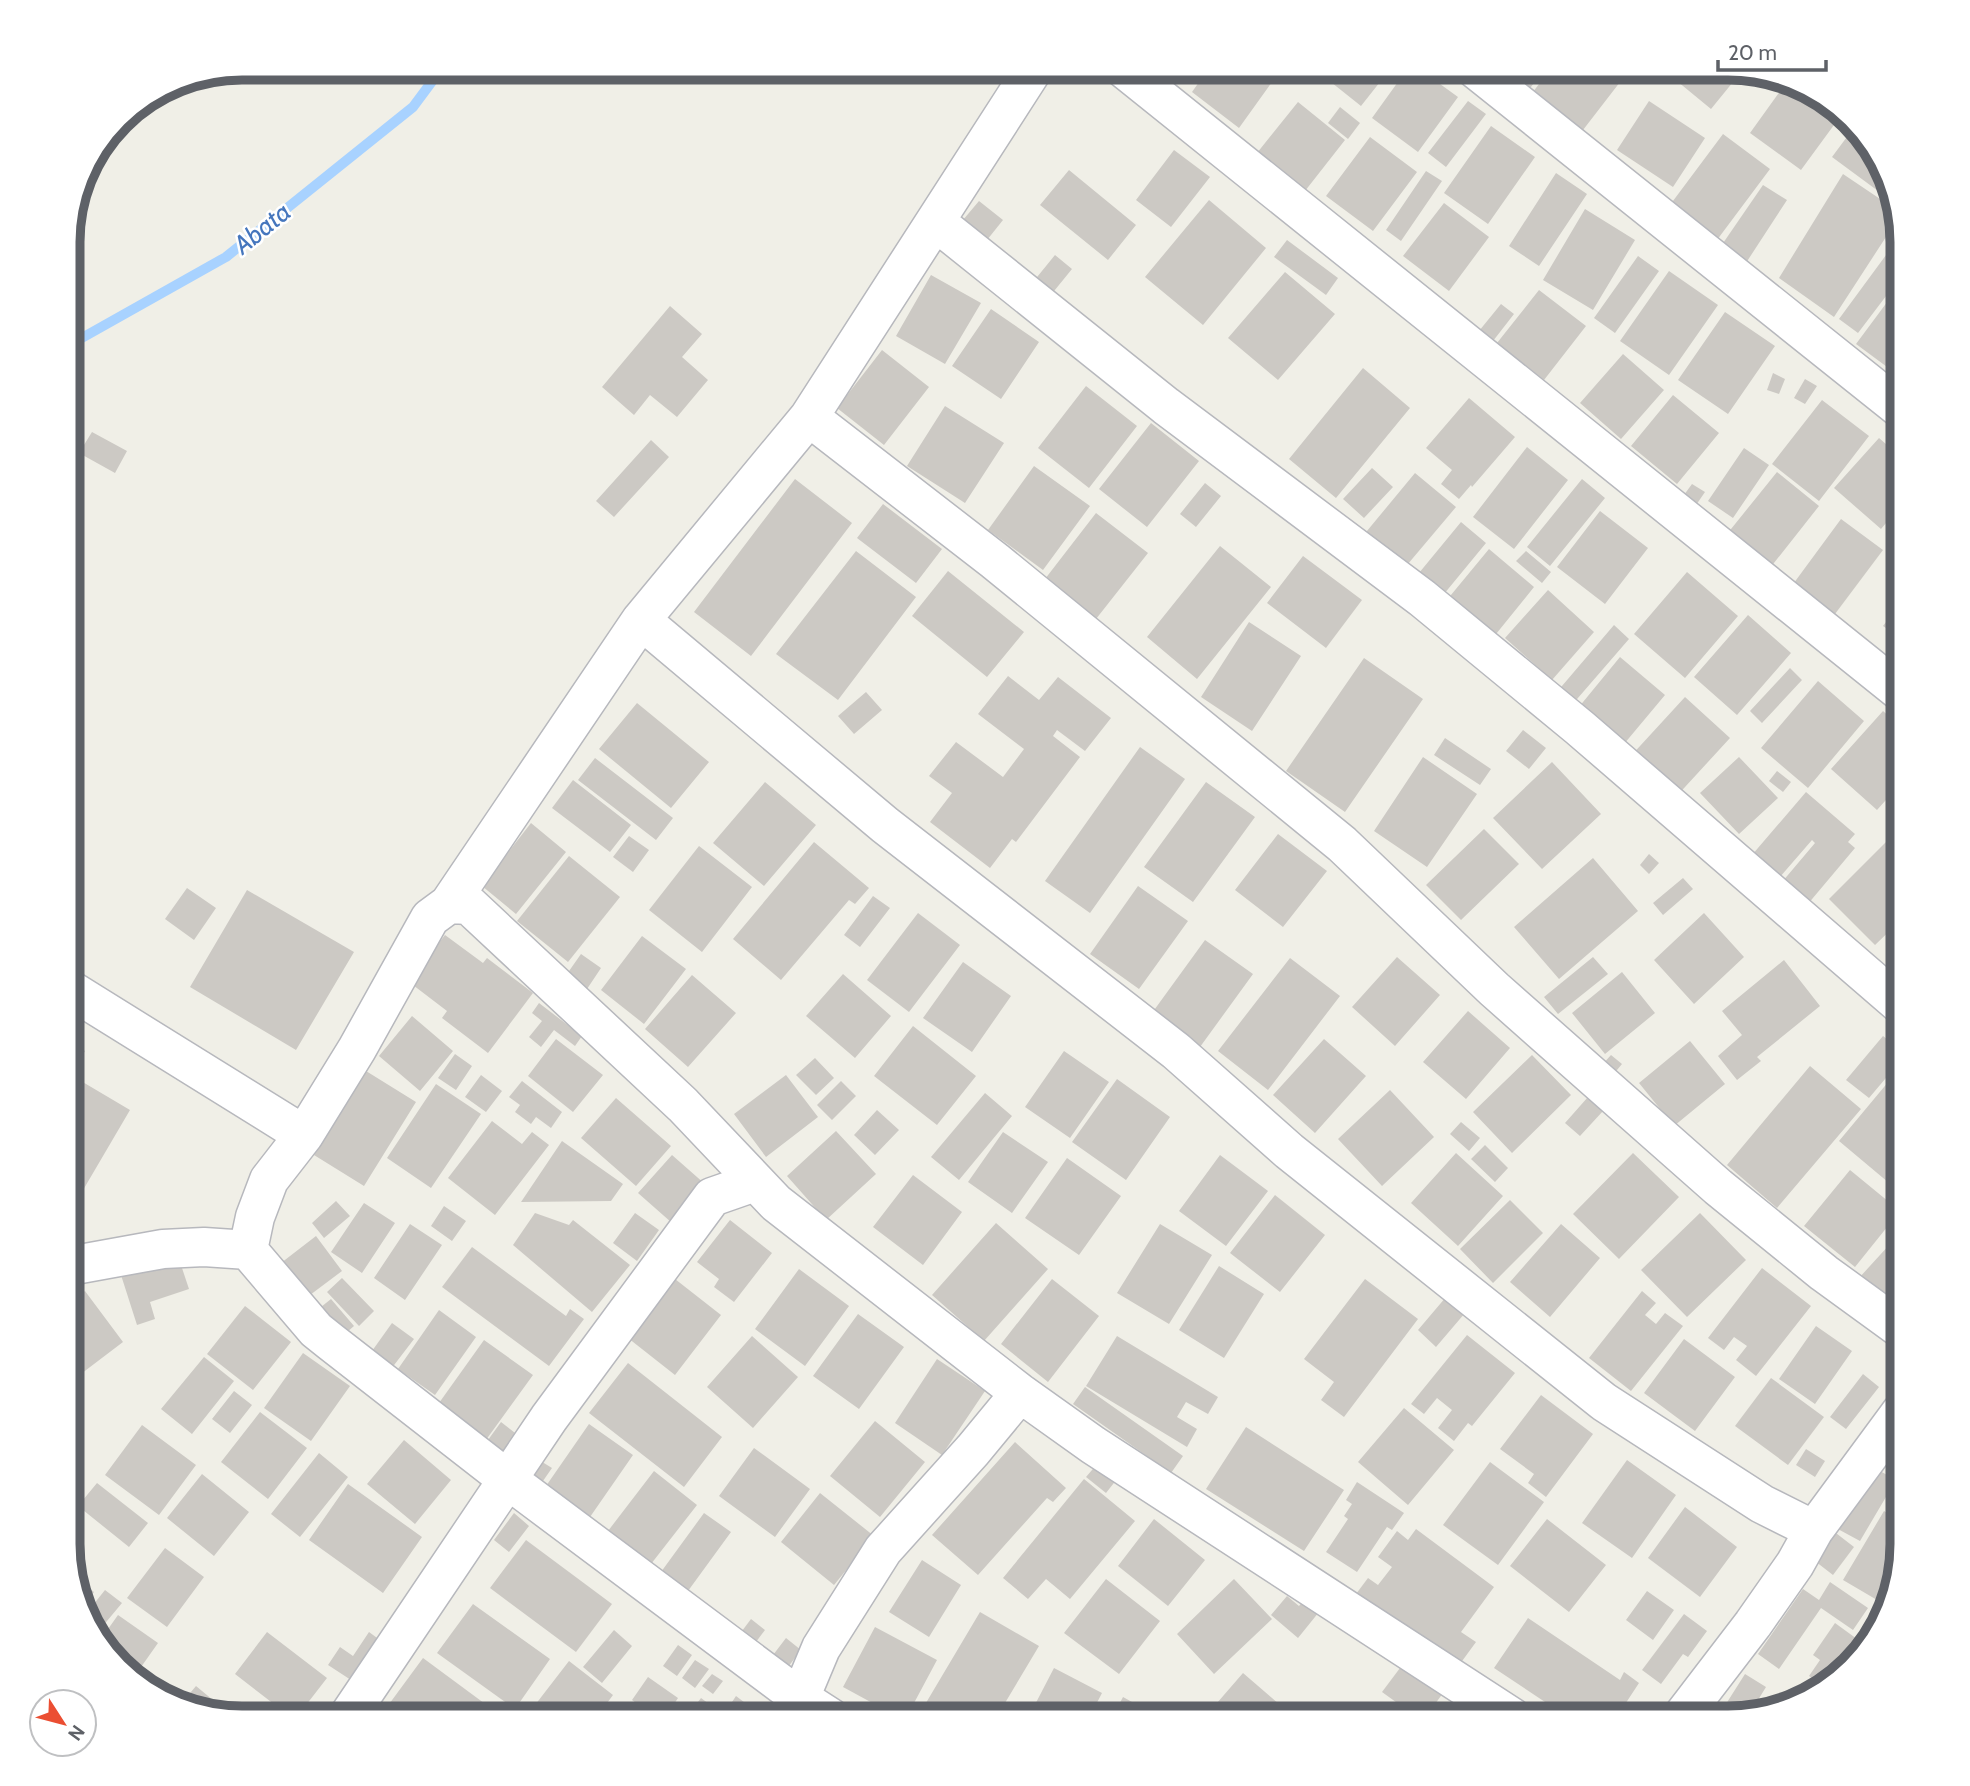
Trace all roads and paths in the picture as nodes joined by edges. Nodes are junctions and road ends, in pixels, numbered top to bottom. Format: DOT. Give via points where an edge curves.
graph roads {
  1 [pos="1026,80"];
  2 [pos="1139,80"];
  3 [pos="1489,80"];
  4 [pos="936,222"];
  5 [pos="1889,400"];
  6 [pos="809,417"];
  7 [pos="641,620"];
  8 [pos="1889,683"];
  9 [pos="449,904"];
  10 [pos="1890,995"];
  11 [pos="81,996"];
  12 [pos="304,1135"];
  13 [pos="755,1182"];
  14 [pos="248,1250"];
  15 [pos="81,1264"];
  16 [pos="1890,1321"];
  17 [pos="1020,1392"];
  18 [pos="1890,1427"];
  19 [pos="508,1479"];
  20 [pos="1814,1530"];
  21 [pos="355,1706"];
  22 [pos="800,1706"];
  23 [pos="807,1706"];
  24 [pos="1494,1706"];
  25 [pos="1693,1706"];
  1 -- 4 [label="street"];
  2 -- 8 [label="street"];
  3 -- 5 [label="street"];
  4 -- 6 [label="street"];
  4 -- 10 [label="street" via="1166,405 1422,598 1580,727"];
  6 -- 7 [label="street"];
  6 -- 16 [label="street" via="995,561 1342,844 1494,989 1718,1187"];
  7 -- 9 [label="street"];
  7 -- 20 [label="street" via="885,825 1176,1051 1289,1150 1604,1402 1762,1504"];
  9 -- 12 [label="street" via="430,918"];
  9 -- 13 [label="street" via="469,905 683,1105"];
  11 -- 12 [label="street"];
  12 -- 14 [label="street" via="269,1180"];
  13 -- 17 [label="street"];
  13 -- 19 [label="street" via="712,1197"];
  14 -- 15 [label="street" via="163,1249"];
  14 -- 19 [label="street" via="316,1330"];
  17 -- 23 [label="street" via="883,1550 821,1647"];
  17 -- 24 [label="street" via="1093,1446"];
  18 -- 20 [label="street"];
  19 -- 21 [label="street"];
  19 -- 22 [label="street"];
  20 -- 25 [label="street" via="1795,1564"];
}
